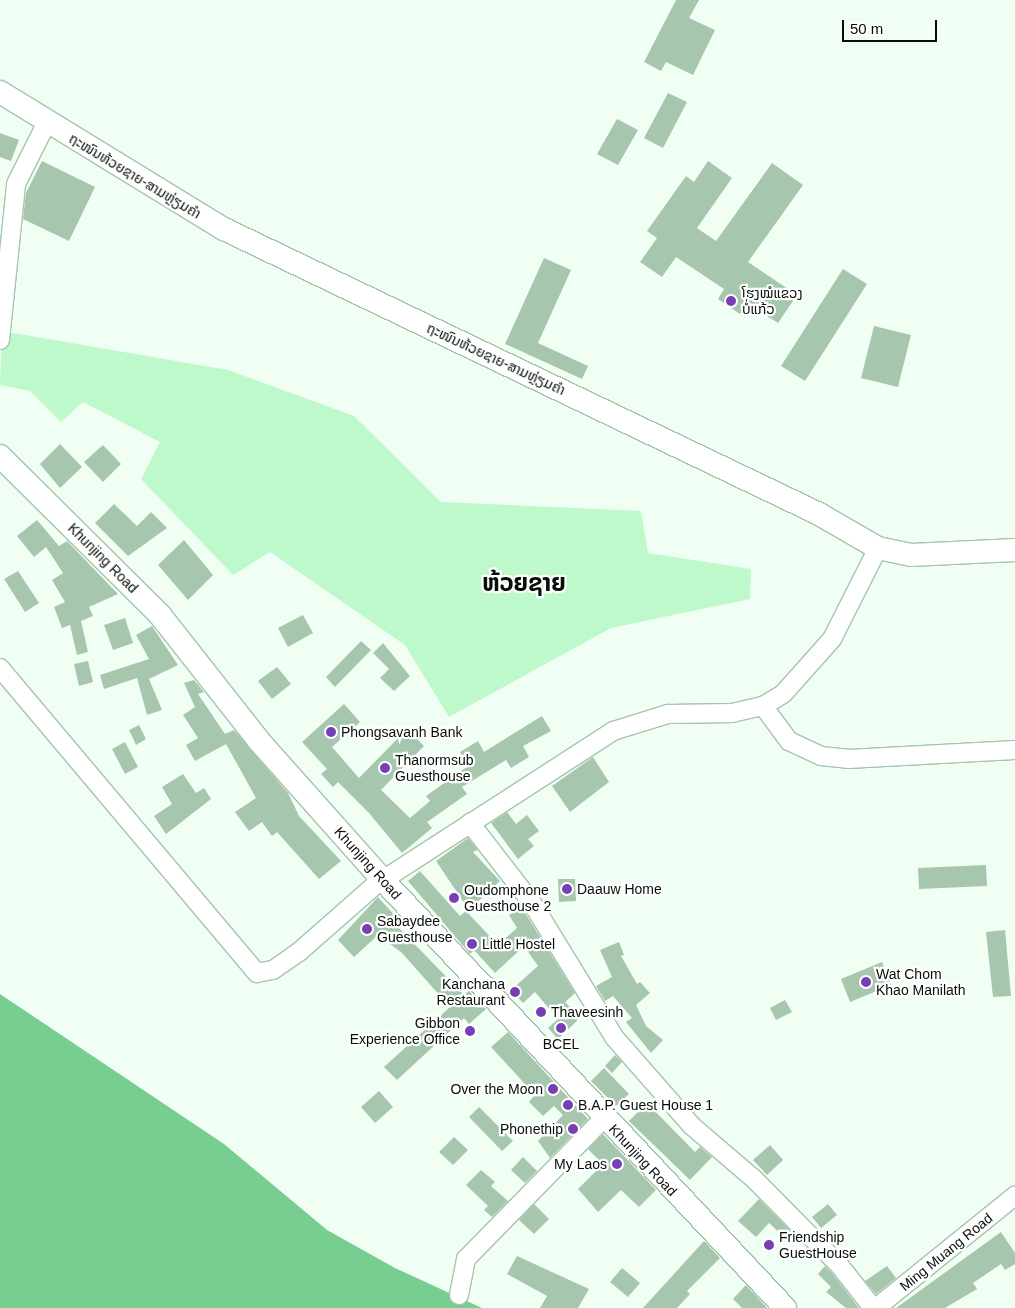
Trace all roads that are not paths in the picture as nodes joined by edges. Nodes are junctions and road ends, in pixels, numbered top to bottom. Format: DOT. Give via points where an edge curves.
graph roads {
  1 [pos="0,92"];
  2 [pos="47,122"];
  3 [pos="0,340"];
  4 [pos="0,456"];
  5 [pos="878,548"];
  6 [pos="1015,550"];
  7 [pos="0,668"];
  8 [pos="763,706"];
  9 [pos="1015,750"];
  10 [pos="470,823"];
  11 [pos="382,879"];
  12 [pos="604,1118"];
  13 [pos="1015,1196"];
  14 [pos="459,1294"];
  15 [pos="785,1308"];
  16 [pos="875,1308"];
  1 -- 2 [label="main road, ຖະໜົນຫ້ວຍຊາຍ-ສາມຫຼ່ຽມຄຳ"];
  2 -- 3 [label="street" via="16,184"];
  2 -- 5 [label="main road, ຖະໜົນຫ້ວຍຊາຍ-ສາມຫຼ່ຽມຄຳ" via="224,229 818,514"];
  4 -- 11 [label="main road, Khunjing Road" via="160,615 259,741"];
  5 -- 6 [label="main road, ຖະໜົນຫ້ວຍຊາຍ-ສາມຫຼ່ຽມຄຳ" via="911,555"];
  5 -- 8 [label="street" via="832,639 804,675"];
  7 -- 11 [label="street" via="257,973 274,970 300,951"];
  8 -- 9 [label="street" via="789,741 821,756 848,759"];
  8 -- 10 [label="street" via="638,721 585,746"];
  10 -- 11 [label="street"];
  10 -- 16 [label="street" via="532,903 614,1037 692,1126 840,1266"];
  11 -- 12 [label="main road, Khunjing Road"];
  12 -- 14 [label="street" via="466,1259"];
  12 -- 15 [label="main road, Khunjing Road"];
  13 -- 16 [label="street, Ming Muang Road"];
}
